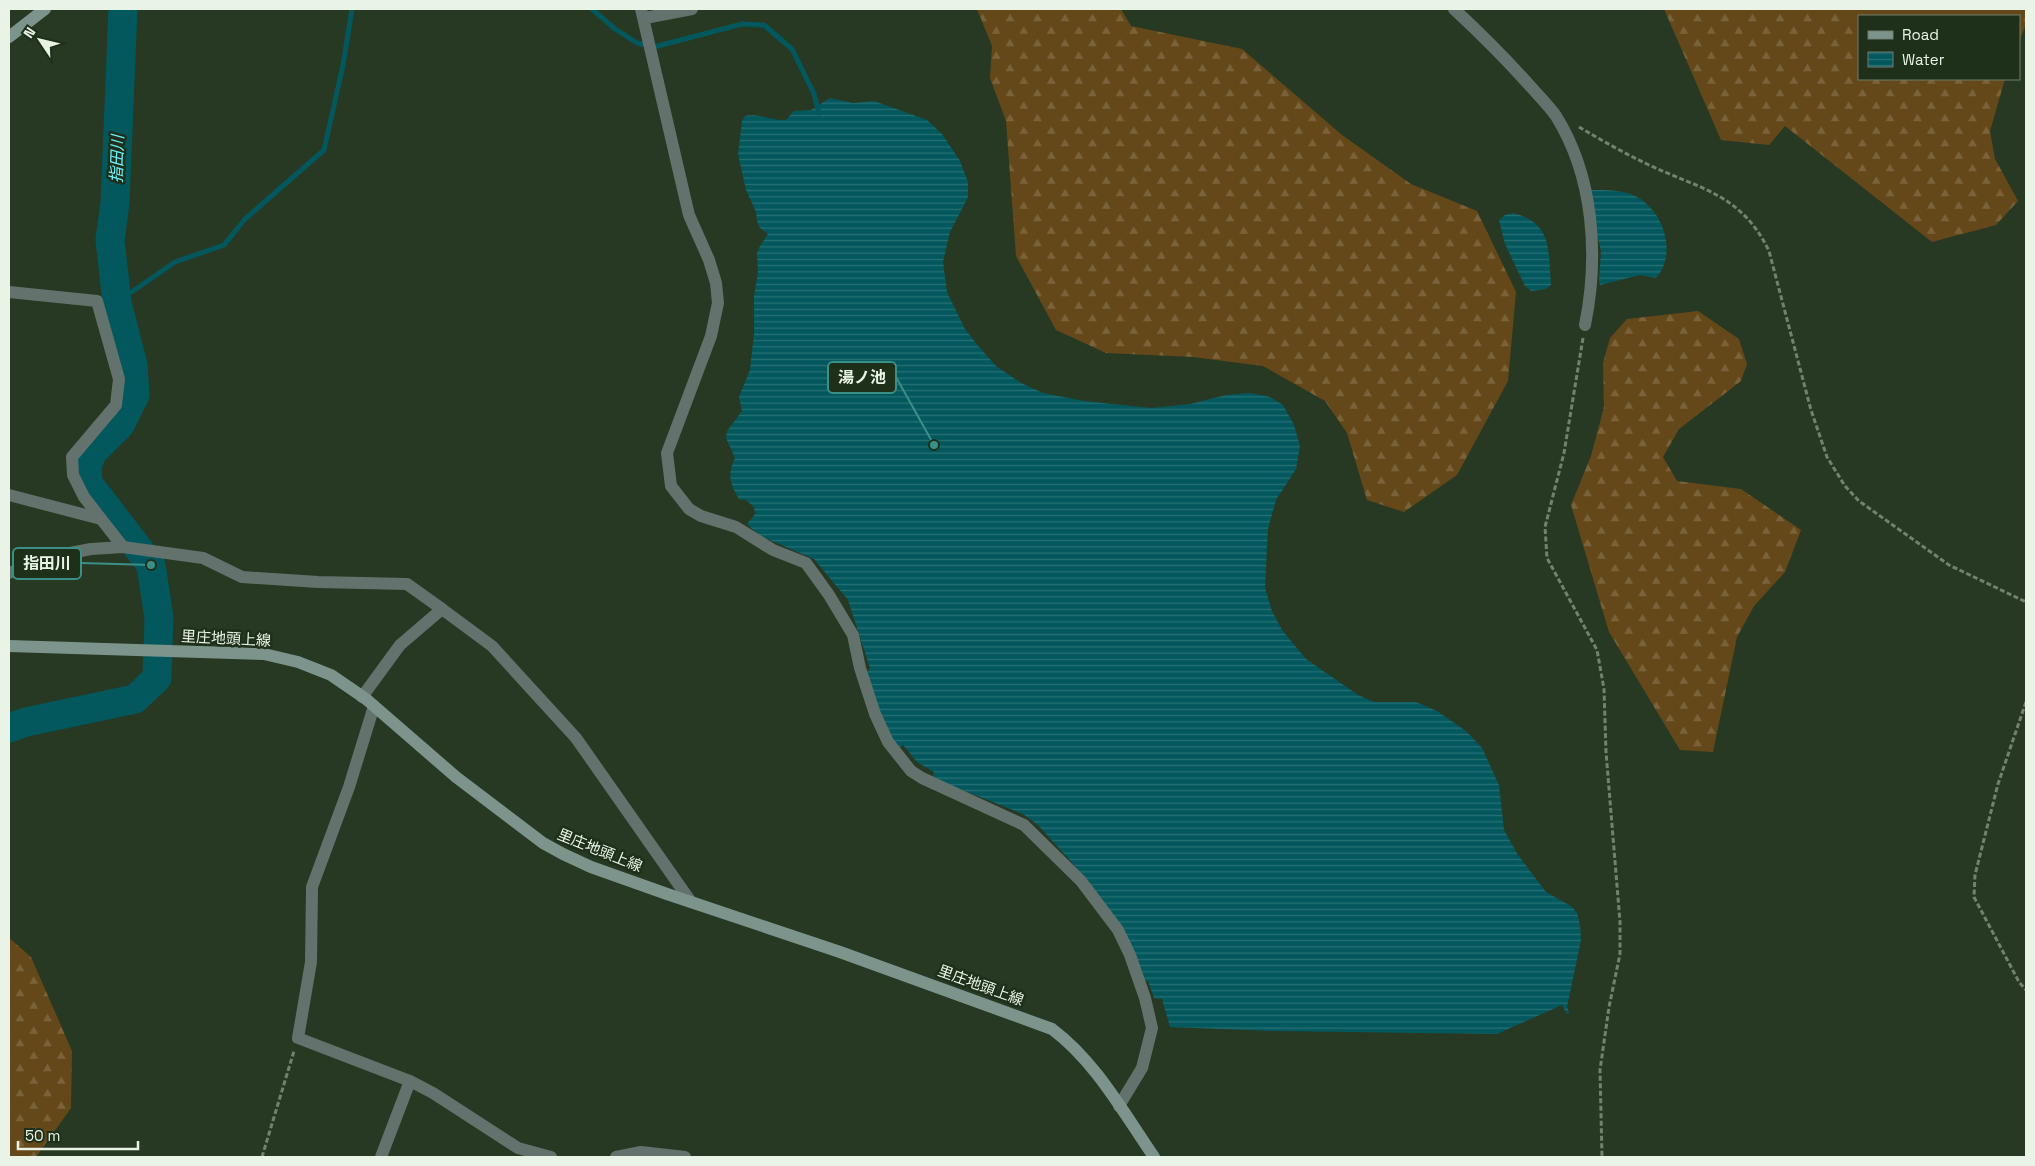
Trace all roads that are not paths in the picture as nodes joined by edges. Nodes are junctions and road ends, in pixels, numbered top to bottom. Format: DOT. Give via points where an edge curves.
graph roads {
  1 [pos="44,9"];
  2 [pos="692,9"];
  3 [pos="1454,9"];
  4 [pos="643,13"];
  5 [pos="9,37"];
  6 [pos="9,292"];
  7 [pos="1585,325"];
  8 [pos="9,495"];
  9 [pos="101,519"];
  10 [pos="127,547"];
  11 [pos="9,573"];
  12 [pos="442,609"];
  13 [pos="9,646"];
  14 [pos="362,697"];
  15 [pos="374,706"];
  16 [pos="691,902"];
  17 [pos="410,1082"];
  18 [pos="1119,1106"];
  19 [pos="381,1157"];
  20 [pos="551,1157"];
  21 [pos="616,1157"];
  22 [pos="685,1157"];
  23 [pos="1154,1157"];
  1 -- 5 [label="main road"];
  2 -- 4 [label="street"];
  3 -- 7 [label="street" via="1496,48 1555,115 1576,155 1587,197 1592,240 1591,293"];
  4 -- 18 [label="street" via="689,215 709,260 718,303 711,336 667,453 671,486 689,509 701,516 736,527 773,550 806,563 853,634 860,668 876,714 888,742 911,771 1024,825 1081,881 1118,930 1142,989 1152,1028 1142,1068"];
  6 -- 9 [label="street" via="97,301 119,379 116,406 72,457 73,475 84,497"];
  8 -- 9 [label="street"];
  9 -- 10 [label="street"];
  10 -- 11 [label="street" via="90,549 49,557"];
  10 -- 12 [label="street" via="202,558 242,577 407,584"];
  12 -- 14 [label="street" via="400,645"];
  12 -- 16 [label="street" via="492,646 576,738"];
  13 -- 14 [label="main road, 里庄地頭上線" via="264,654 298,662 331,676"];
  14 -- 15 [label="main road, 里庄地頭上線"];
  15 -- 16 [label="main road, 里庄地頭上線" via="456,777 543,844 591,866"];
  15 -- 17 [label="street" via="349,788 312,887 311,962 298,1038"];
  16 -- 18 [label="main road, 里庄地頭上線" via="1052,1029 1095,1070"];
  17 -- 19 [label="street"];
  17 -- 20 [label="street" via="518,1148"];
  18 -- 23 [label="main road, 里庄地頭上線"];
  21 -- 22 [label="street" via="641,1152"];
}
